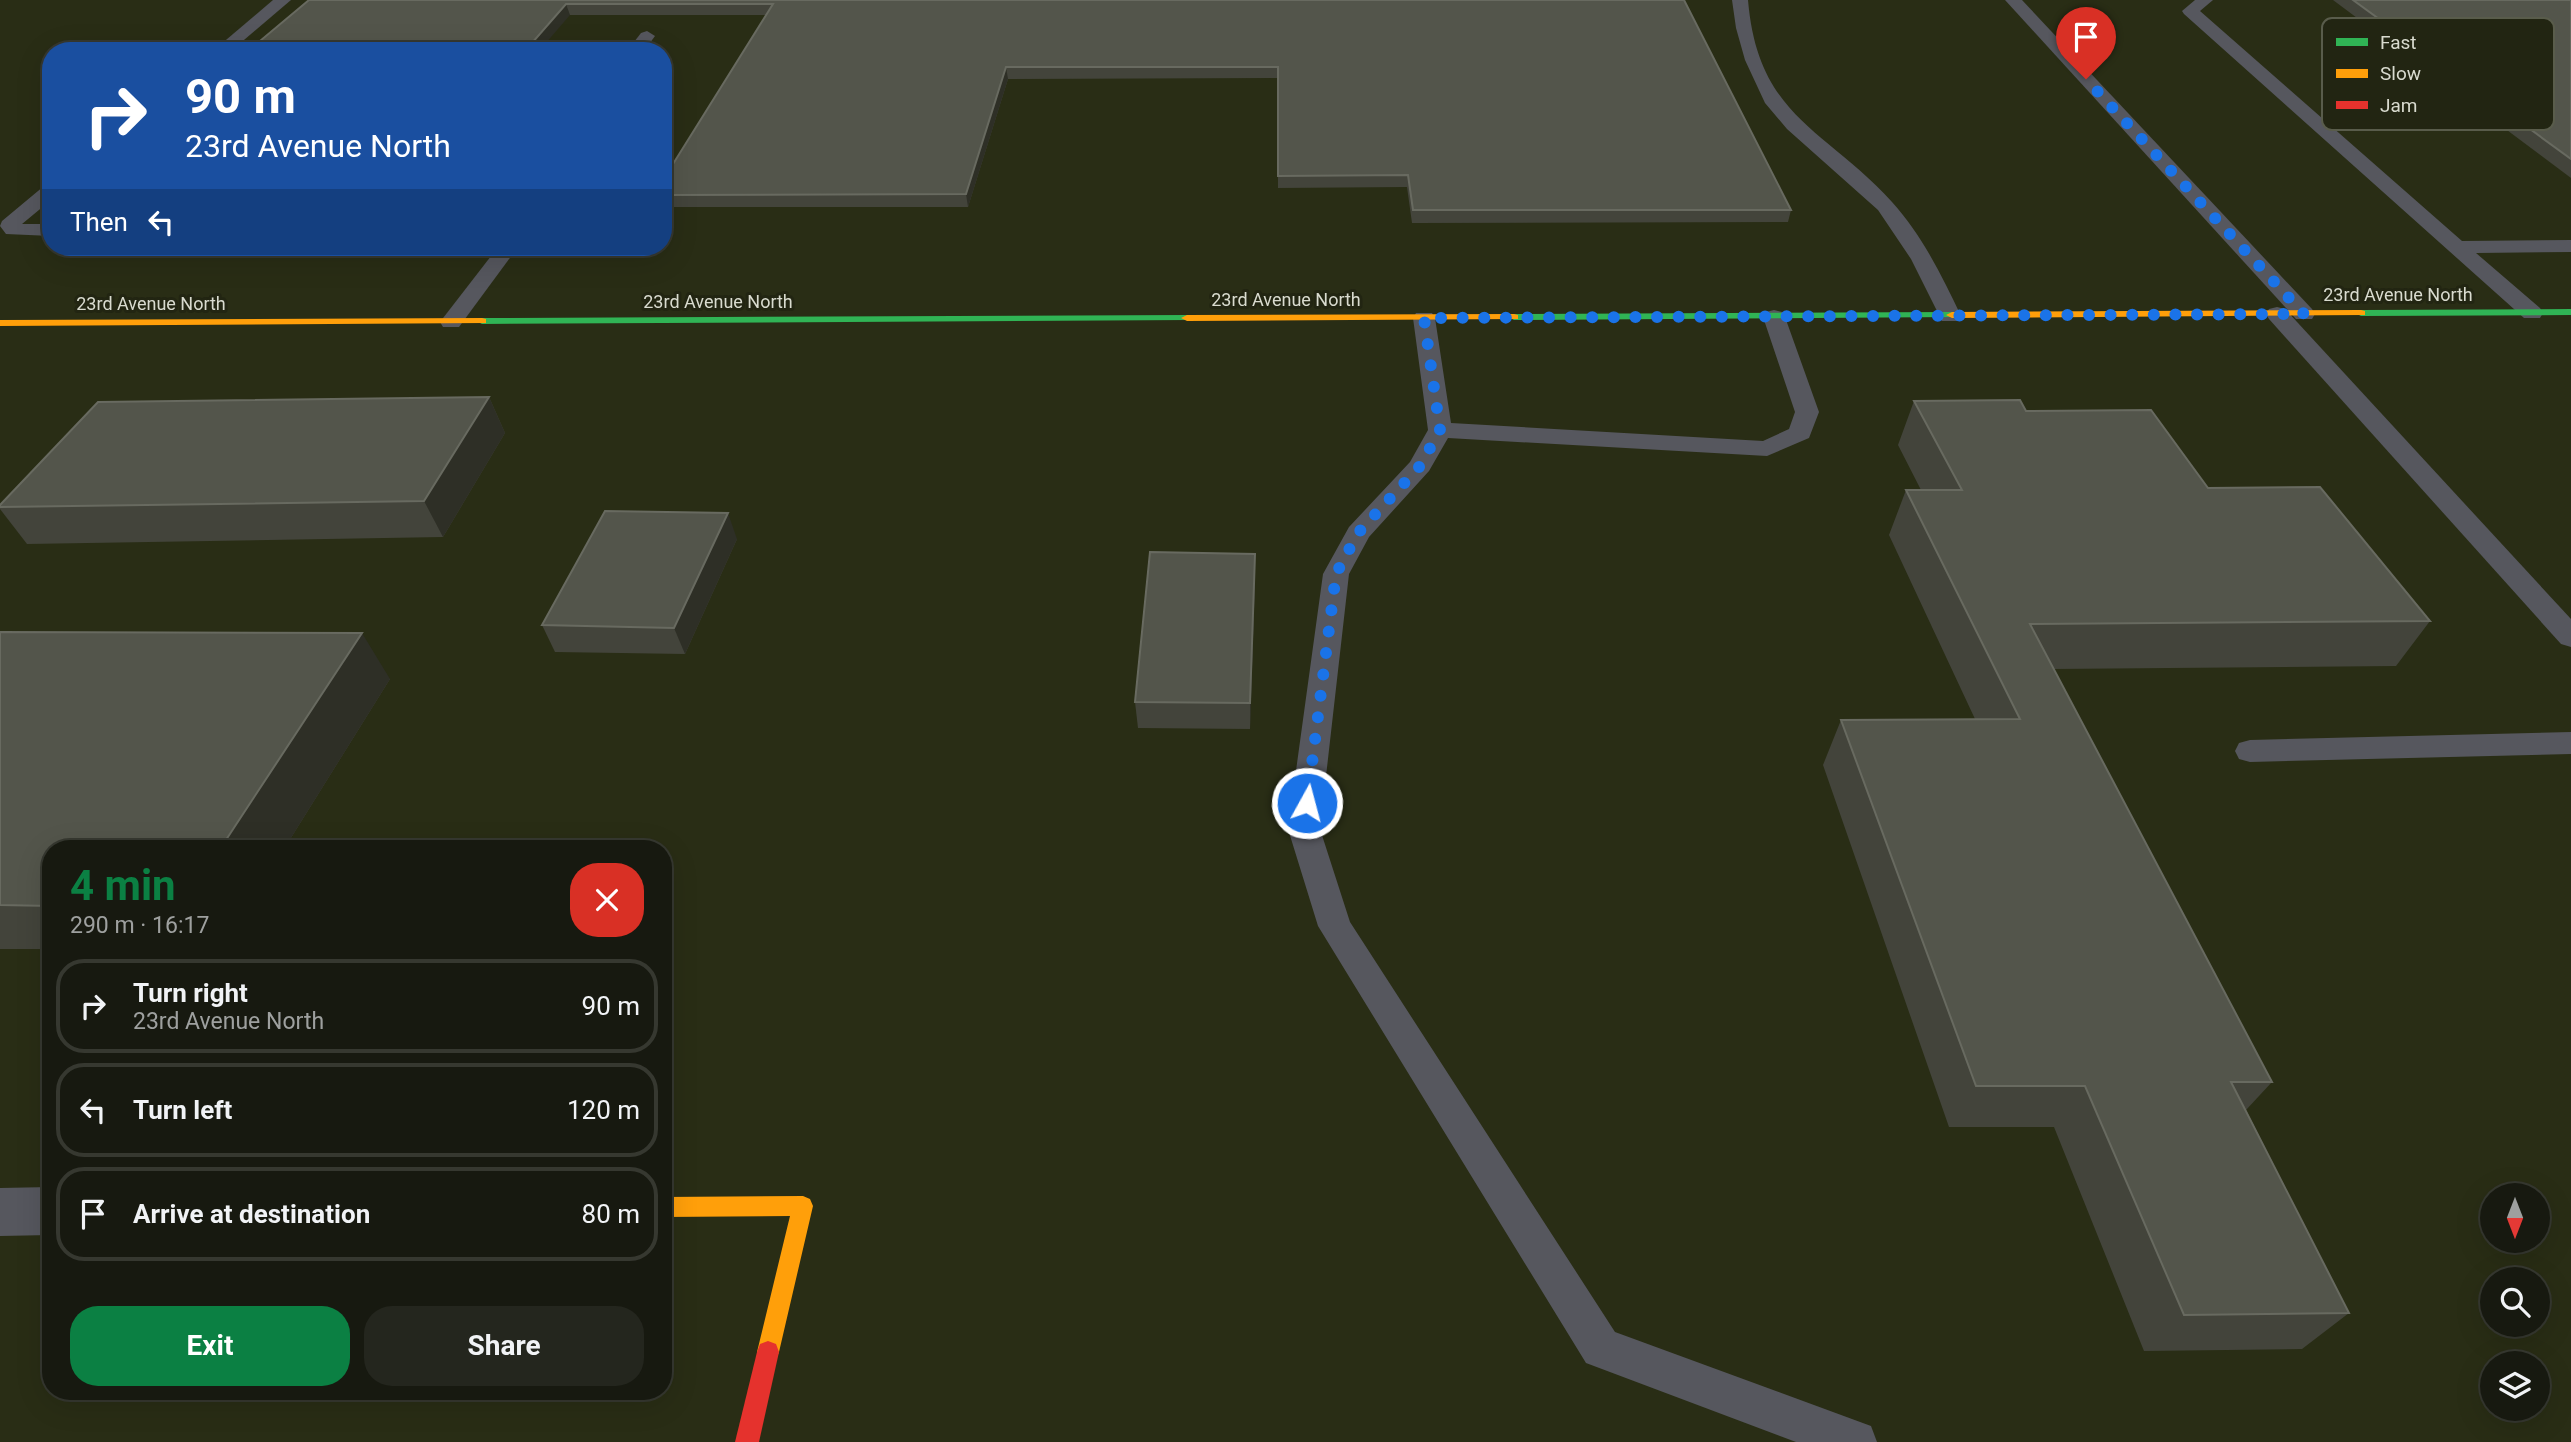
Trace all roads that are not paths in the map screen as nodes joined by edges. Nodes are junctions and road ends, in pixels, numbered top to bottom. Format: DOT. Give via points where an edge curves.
graph roads {
  1 [pos="283,0"];
  2 [pos="1740,0"];
  3 [pos="2013,0"];
  4 [pos="2205,0"];
  5 [pos="647,36"];
  6 [pos="232,42"];
  7 [pos="642,42"];
  8 [pos="2322,127"];
  9 [pos="2325,130"];
  10 [pos="42,198"];
  11 [pos="42,230"];
  12 [pos="2571,246"];
  13 [pos="2458,247"];
  14 [pos="501,256"];
  15 [pos="2571,312"];
  16 [pos="2532,313"];
  17 [pos="2277,314"];
  18 [pos="2304,314"];
  19 [pos="1950,316"];
  20 [pos="1774,317"];
  21 [pos="1424,318"];
  22 [pos="451,321"];
  23 [pos="0,323"];
  24 [pos="1440,430"];
  25 [pos="2571,637"];
  26 [pos="2571,743"];
  27 [pos="2250,751"];
  28 [pos="672,1207"];
  29 [pos="42,1211"];
  30 [pos="0,1212"];
  31 [pos="747,1442"];
  32 [pos="1855,1442"];
  1 -- 6 [label="lane"];
  2 -- 19 [label="lane" via="1748,46 1771,98 1887,208 1933,279"];
  3 -- 18 [label="lane"];
  4 -- 8 [label="lane" via="2190,11"];
  5 -- 7 [label="lane"];
  9 -- 13 [label="lane"];
  10 -- 11 [label="lane" via="9,225 13,230"];
  12 -- 13 [label="lane"];
  13 -- 16 [label="lane"];
  14 -- 22 [label="lane"];
  15 -- 16 [label="street, 23rd Avenue North"];
  16 -- 18 [label="street, 23rd Avenue North"];
  17 -- 18 [label="street, 23rd Avenue North"];
  17 -- 19 [label="street, 23rd Avenue North"];
  17 -- 25 [label="lane"];
  19 -- 20 [label="street, 23rd Avenue North"];
  20 -- 21 [label="street, 23rd Avenue North"];
  20 -- 24 [label="lane" via="1807,412 1800,433 1767,449"];
  21 -- 22 [label="street, 23rd Avenue North"];
  21 -- 24 [label="lane"];
  22 -- 23 [label="street, 23rd Avenue North"];
  24 -- 32 [label="lane" via="1420,466 1358,533 1336,574 1304,829 1335,926 1601,1348"];
  26 -- 27 [label="lane"];
  28 -- 31 [label="street" via="803,1206"];
  29 -- 30 [label="street"];
}
